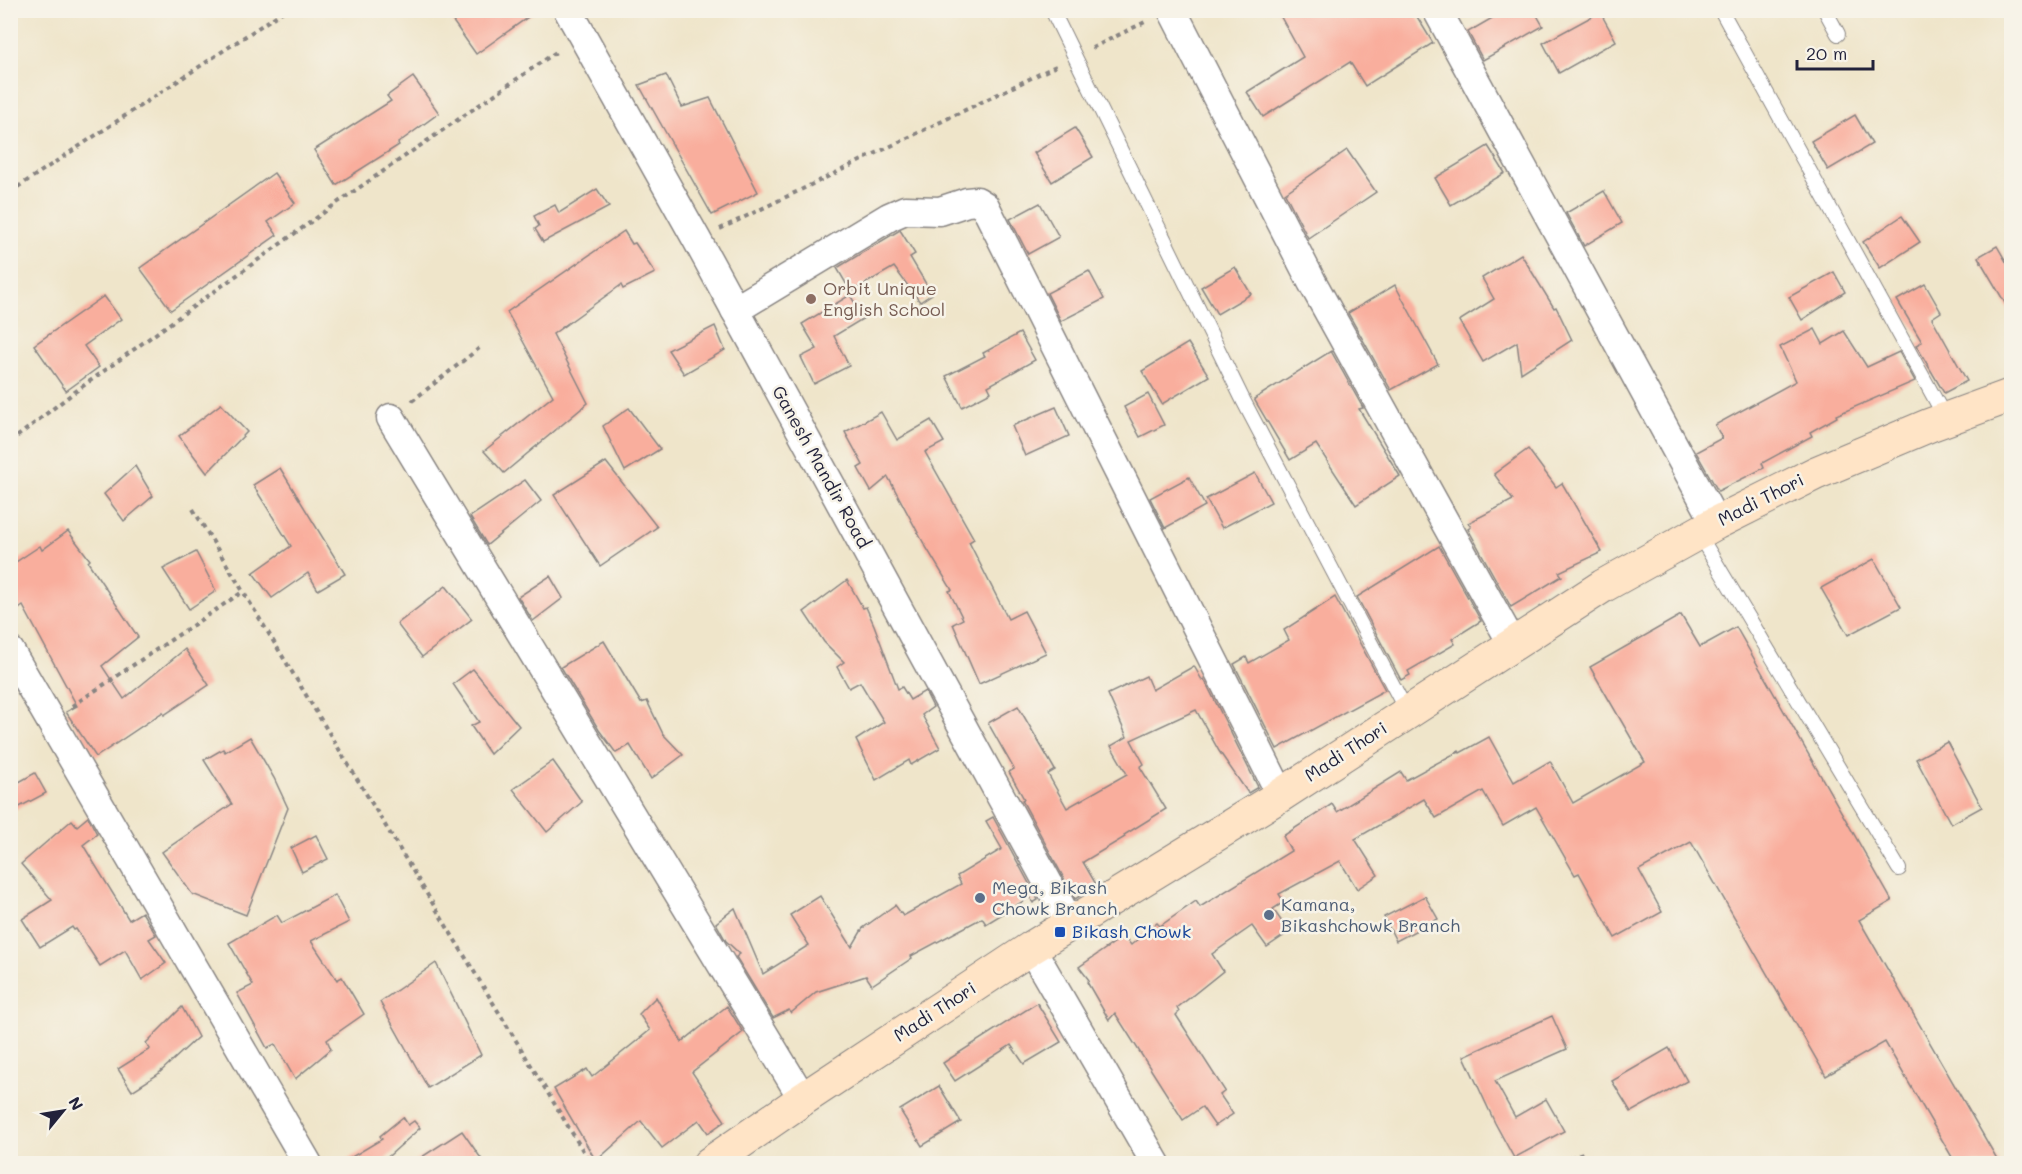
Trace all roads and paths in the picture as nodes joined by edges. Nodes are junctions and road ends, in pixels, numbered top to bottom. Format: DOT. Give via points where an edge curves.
graph roads {
  1 [pos="285,10"];
  2 [pos="1052,10"];
  3 [pos="1437,10"];
  4 [pos="1721,10"];
  5 [pos="1825,10"];
  6 [pos="1160,16"];
  7 [pos="575,22"];
  8 [pos="1838,34"];
  9 [pos="1075,56"];
  10 [pos="10,192"];
  11 [pos="697,240"];
  12 [pos="735,310"];
  13 [pos="482,346"];
  14 [pos="2012,396"];
  15 [pos="391,418"];
  16 [pos="1946,419"];
  17 [pos="10,442"];
  18 [pos="193,509"];
  19 [pos="1707,528"];
  20 [pos="244,591"];
  21 [pos="1513,645"];
  22 [pos="10,651"];
  23 [pos="1407,712"];
  24 [pos="51,720"];
  25 [pos="1281,795"];
  26 [pos="1899,869"];
  27 [pos="1071,925"];
  28 [pos="1031,948"];
  29 [pos="803,1099"];
  30 [pos="1583,1152"];
  31 [pos="308,1164"];
  32 [pos="591,1164"];
  33 [pos="709,1164"];
  34 [pos="1156,1164"];
  35 [pos="1553,1164"];
  1 -- 10 [label="path"];
  2 -- 9 [label="lane"];
  3 -- 19 [label="street"];
  4 -- 16 [label="lane"];
  5 -- 8 [label="lane"];
  6 -- 9 [label="path"];
  6 -- 21 [label="street"];
  7 -- 11 [label="street, Ganesh Mandir Road"];
  7 -- 17 [label="path" via="337,203"];
  9 -- 11 [label="path"];
  9 -- 23 [label="lane" via="1243,400"];
  11 -- 12 [label="street, Ganesh Mandir Road"];
  12 -- 25 [label="street" via="905,210 940,211 977,201 985,206"];
  12 -- 27 [label="street, Ganesh Mandir Road"];
  13 -- 15 [label="path"];
  14 -- 16 [label="main road, Madi Thori"];
  15 -- 29 [label="street"];
  16 -- 19 [label="main road, Madi Thori" via="1816,473"];
  18 -- 20 [label="path"];
  19 -- 21 [label="main road, Madi Thori" via="1603,586"];
  19 -- 26 [label="lane"];
  20 -- 24 [label="path"];
  20 -- 32 [label="path"];
  21 -- 23 [label="main road, Madi Thori"];
  22 -- 24 [label="street"];
  23 -- 25 [label="main road, Madi Thori"];
  24 -- 31 [label="street"];
  25 -- 27 [label="main road, Madi Thori"];
  27 -- 28 [label="main road, Madi Thori"];
  28 -- 29 [label="main road, Madi Thori"];
  28 -- 34 [label="street"];
  29 -- 33 [label="main road, Madi Thori"];
  30 -- 35 [label="path"];
}
